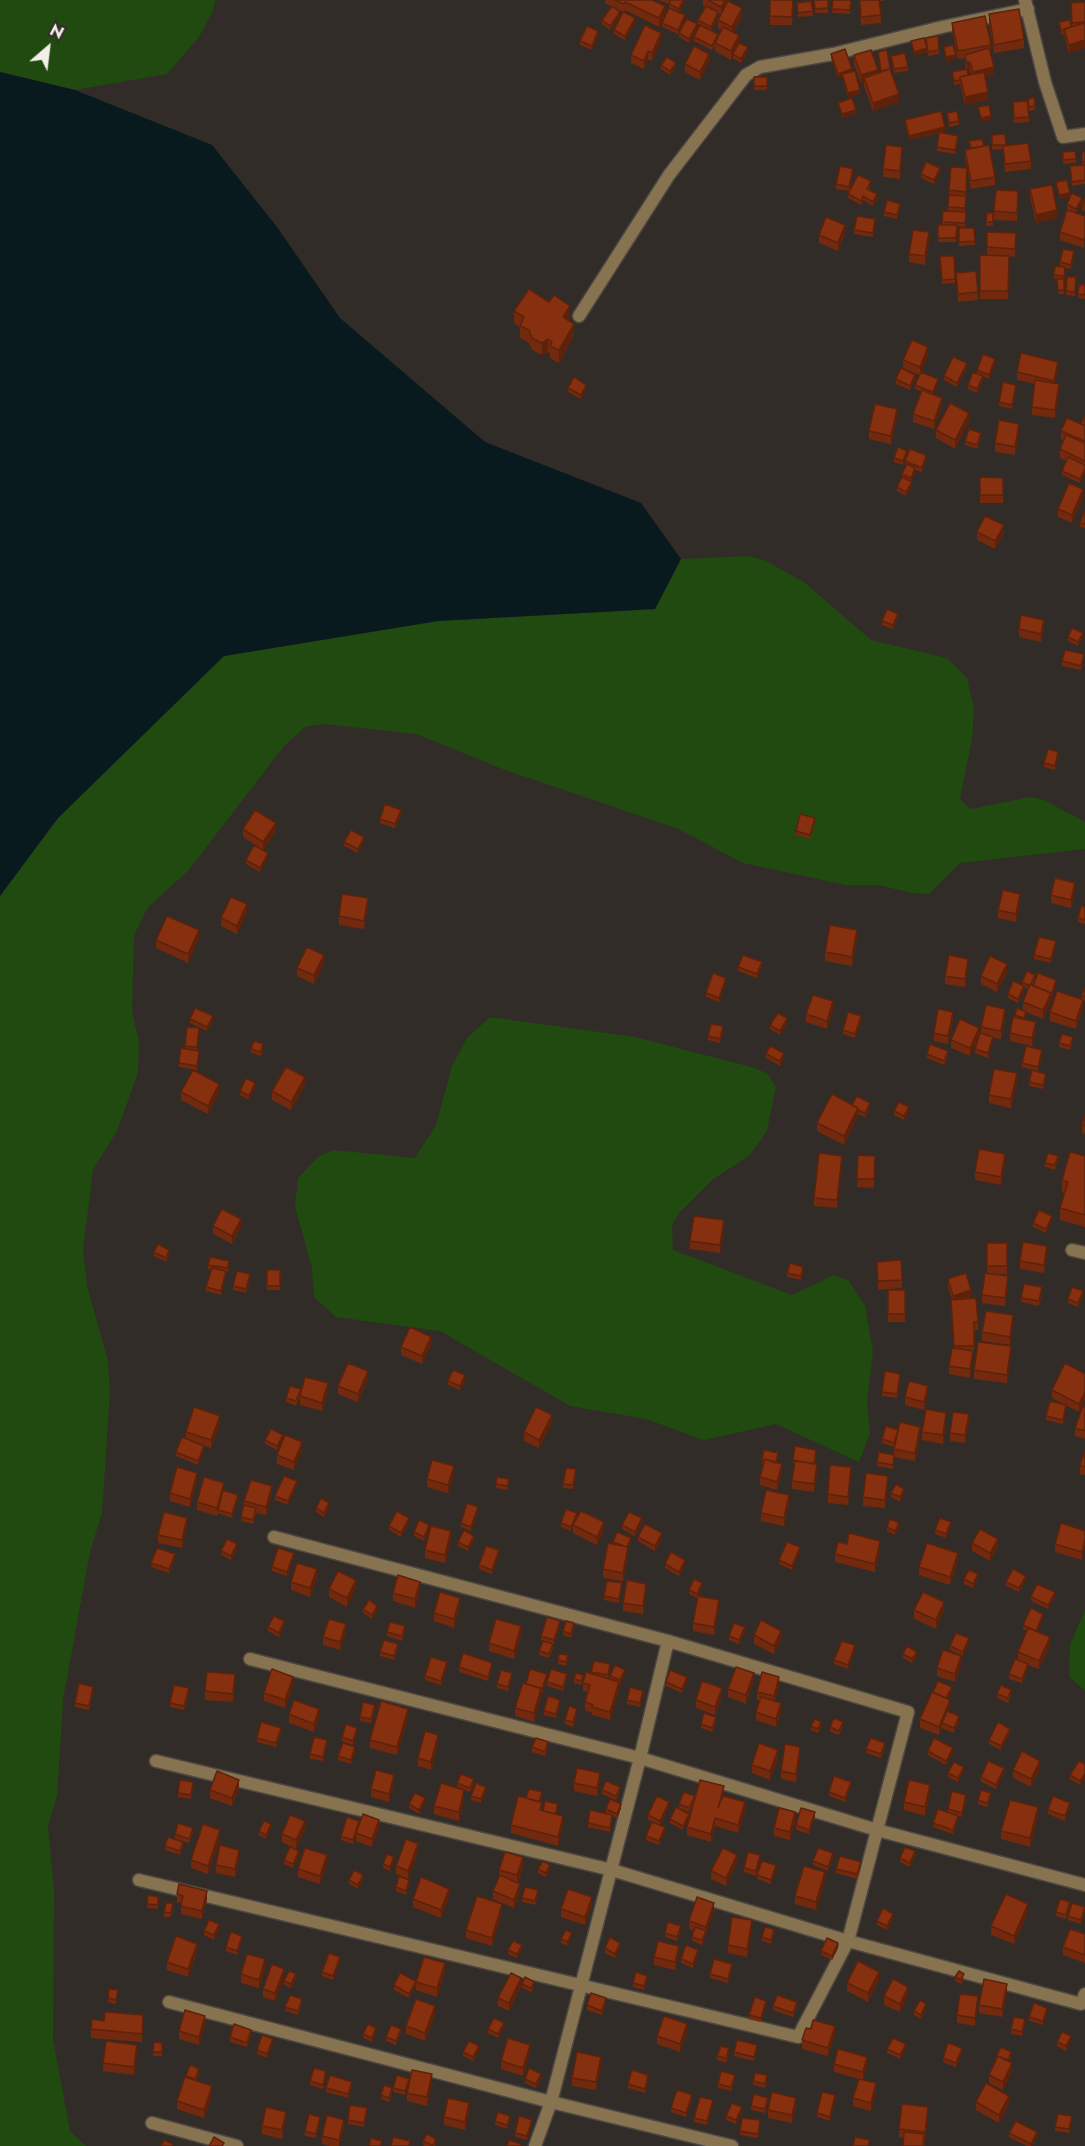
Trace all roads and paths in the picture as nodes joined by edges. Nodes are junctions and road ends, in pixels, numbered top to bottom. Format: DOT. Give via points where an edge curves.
graph roads {
  1 [pos="1027,5"];
  2 [pos="1085,134"];
  3 [pos="579,316"];
  4 [pos="274,1537"];
  5 [pos="668,1641"];
  6 [pos="250,1659"];
  7 [pos="640,1758"];
  8 [pos="156,1761"];
  9 [pos="877,1830"];
  10 [pos="612,1870"];
  11 [pos="139,1880"];
  12 [pos="1085,1885"];
  13 [pos="848,1941"];
  14 [pos="580,1986"];
  15 [pos="1085,1994"];
  16 [pos="169,2002"];
  17 [pos="551,2102"];
  18 [pos="152,2123"];
  19 [pos="237,2146"];
  20 [pos="535,2146"];
  21 [pos="732,2146"];
  1 -- 2 [label="street" via="1062,137"];
  1 -- 3 [label="street" via="833,54 760,67 746,75 669,175"];
  4 -- 5 [label="street"];
  5 -- 7 [label="street"];
  5 -- 9 [label="street" via="908,1712"];
  6 -- 7 [label="street"];
  7 -- 9 [label="street"];
  7 -- 10 [label="street"];
  8 -- 10 [label="street"];
  9 -- 12 [label="street"];
  9 -- 13 [label="street"];
  10 -- 13 [label="street"];
  10 -- 14 [label="street"];
  11 -- 14 [label="street"];
  13 -- 14 [label="street" via="798,2037"];
  13 -- 15 [label="street" via="1081,2004"];
  14 -- 17 [label="street"];
  16 -- 17 [label="street"];
  17 -- 20 [label="street"];
  17 -- 21 [label="street"];
  18 -- 19 [label="street"];
}
